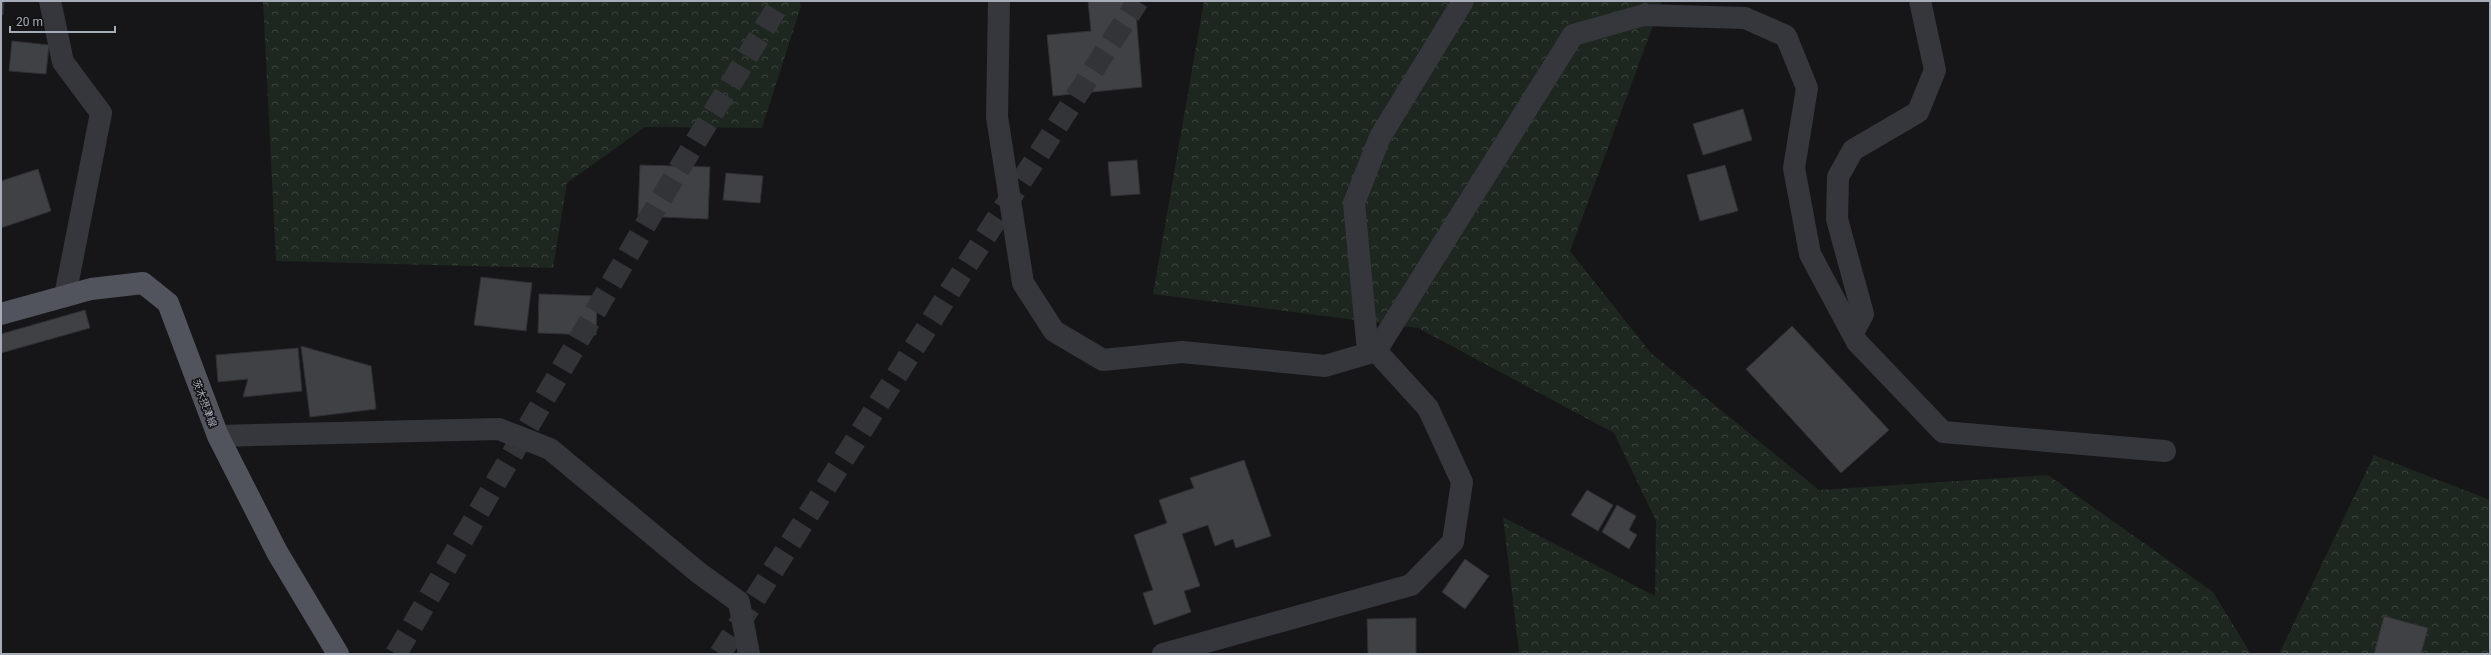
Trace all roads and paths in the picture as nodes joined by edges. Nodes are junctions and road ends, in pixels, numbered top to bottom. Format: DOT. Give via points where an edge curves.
graph roads {
  1 [pos="50,1"];
  2 [pos="999,1"];
  3 [pos="1463,1"];
  4 [pos="1920,1"];
  5 [pos="65,296"];
  6 [pos="1,314"];
  7 [pos="1853,334"];
  8 [pos="1376,351"];
  9 [pos="218,436"];
  10 [pos="2165,451"];
  11 [pos="338,654"];
  12 [pos="749,654"];
  13 [pos="1162,654"];
  1 -- 5 [label="street" via="63,62 101,113"];
  2 -- 8 [label="street" via="997,117 1023,283 1054,331 1103,360 1182,352 1325,366"];
  3 -- 8 [label="street" via="1380,136 1354,203 1367,341"];
  4 -- 7 [label="street" via="1935,70 1918,112 1853,150 1838,176 1837,219 1863,314"];
  5 -- 6 [label="main road, 茨木摂津線"];
  5 -- 9 [label="main road, 茨木摂津線" via="91,289 143,283 168,303"];
  7 -- 8 [label="street" via="1810,254 1794,168 1807,88 1786,36 1745,18 1644,15 1573,34"];
  7 -- 10 [label="street" via="1943,432"];
  8 -- 13 [label="street" via="1428,408 1462,482 1453,542 1411,584"];
  9 -- 11 [label="main road, 茨木摂津線" via="277,552"];
  9 -- 12 [label="street" via="499,429 550,449 699,573 739,602"];
}
